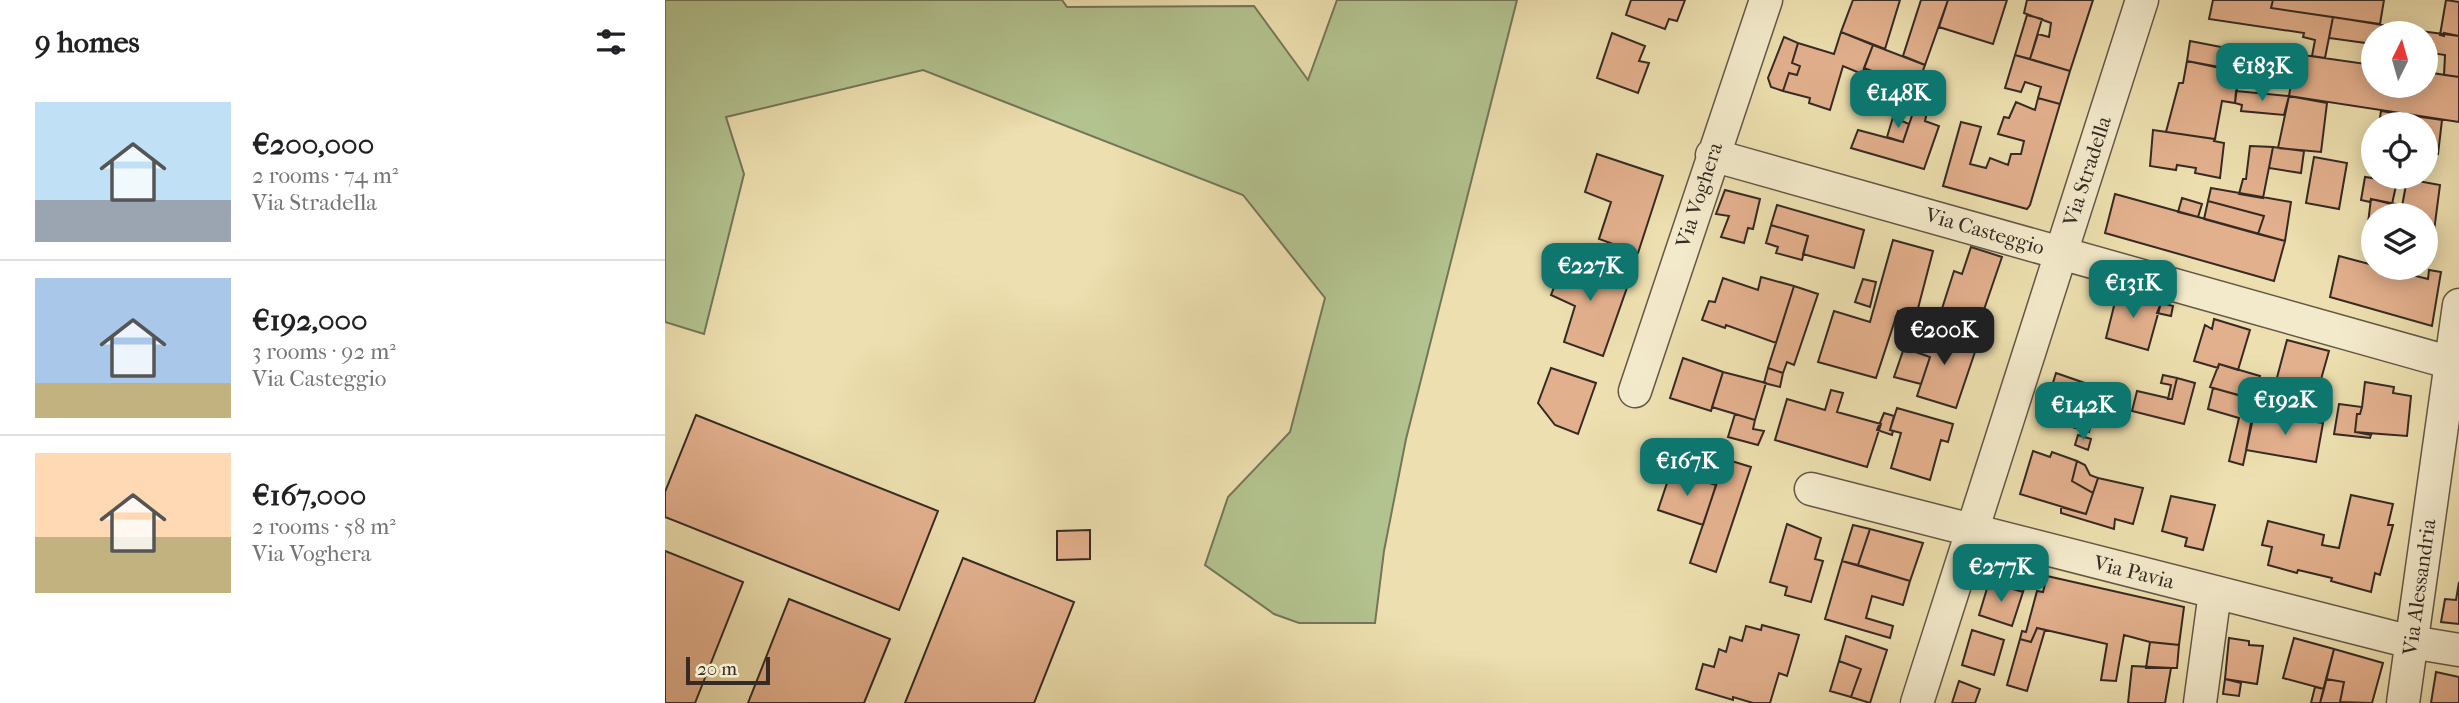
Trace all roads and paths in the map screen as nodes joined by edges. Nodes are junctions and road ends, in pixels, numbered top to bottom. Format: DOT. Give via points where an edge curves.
graph roads {
  1 [pos="1766,0"];
  2 [pos="2142,0"];
  3 [pos="1712,155"];
  4 [pos="2061,252"];
  5 [pos="2459,305"];
  6 [pos="2455,364"];
  7 [pos="1635,391"];
  8 [pos="1811,489"];
  9 [pos="1972,531"];
  10 [pos="2215,592"];
  11 [pos="2411,642"];
  12 [pos="2459,650"];
  13 [pos="1917,703"];
  14 [pos="2200,703"];
  15 [pos="2403,703"];
  1 -- 3 [label="street, Via Voghera"];
  2 -- 4 [label="street, Via Stradella"];
  3 -- 4 [label="street, Via Casteggio"];
  3 -- 7 [label="street, Via Voghera"];
  4 -- 6 [label="street, Via Casteggio"];
  4 -- 9 [label="street, Via Stradella"];
  5 -- 6 [label="street, Via Alessandria"];
  6 -- 11 [label="street, Via Alessandria"];
  8 -- 9 [label="street, Via Pavia"];
  9 -- 10 [label="street, Via Pavia"];
  9 -- 13 [label="street, Via Stradella"];
  10 -- 11 [label="street, Via Pavia"];
  10 -- 14 [label="street"];
  11 -- 12 [label="street, Via Pavia"];
  11 -- 15 [label="street, Via Alessandria"];
}
